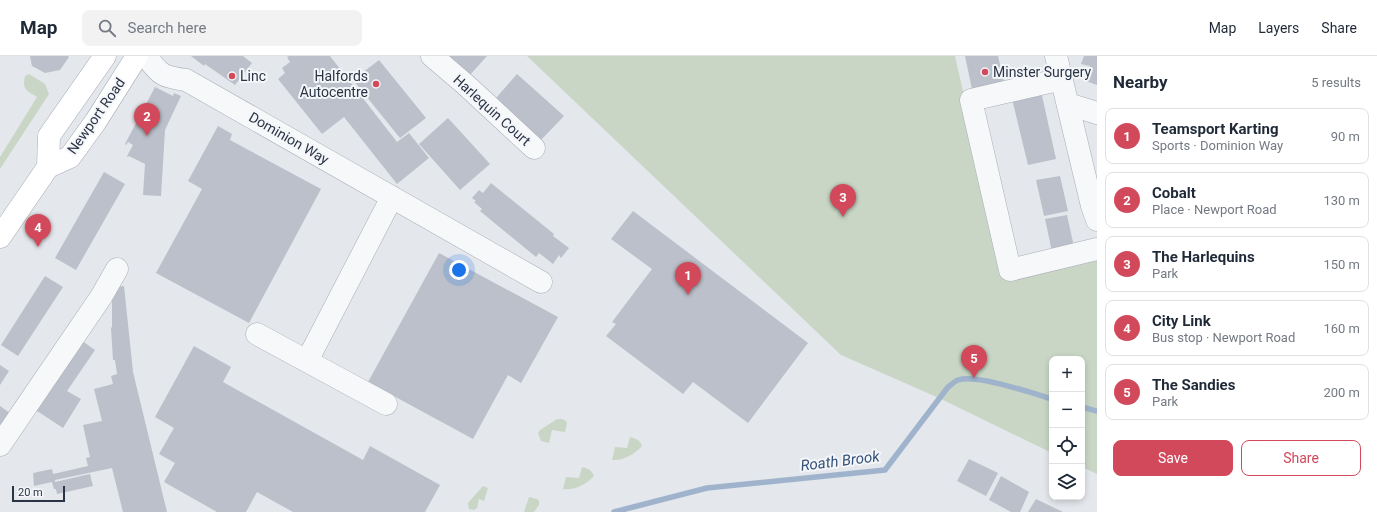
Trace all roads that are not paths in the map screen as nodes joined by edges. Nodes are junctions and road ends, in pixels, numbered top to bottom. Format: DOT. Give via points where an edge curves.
graph roads {
  1 [pos="105,56"];
  2 [pos="432,56"];
  3 [pos="1056,56"];
  4 [pos="143,57"];
  5 [pos="1062,78"];
  6 [pos="1068,104"];
  7 [pos="1097,113"];
  8 [pos="534,148"];
  9 [pos="48,168"];
  10 [pos="392,197"];
  11 [pos="1097,220"];
  12 [pos="0,237"];
  13 [pos="1097,249"];
  14 [pos="117,269"];
  15 [pos="541,282"];
  16 [pos="256,334"];
  17 [pos="307,361"];
  18 [pos="386,404"];
  19 [pos="0,445"];
  1 -- 9 [label="main road, Newport Road" via="50,136"];
  2 -- 8 [label="street, Harlequin Court"];
  3 -- 5 [label="street"];
  4 -- 9 [label="main road, Newport Road" via="70,157"];
  4 -- 10 [label="street, Dominion Way" via="156,71 169,77 186,80"];
  5 -- 6 [label="street"];
  5 -- 13 [label="street" via="970,100 1010,270"];
  6 -- 7 [label="street"];
  6 -- 11 [label="street"];
  9 -- 12 [label="main road, Newport Road"];
  10 -- 15 [label="street, Dominion Way"];
  10 -- 17 [label="street"];
  14 -- 19 [label="street"];
  16 -- 17 [label="street"];
  17 -- 18 [label="street"];
}
